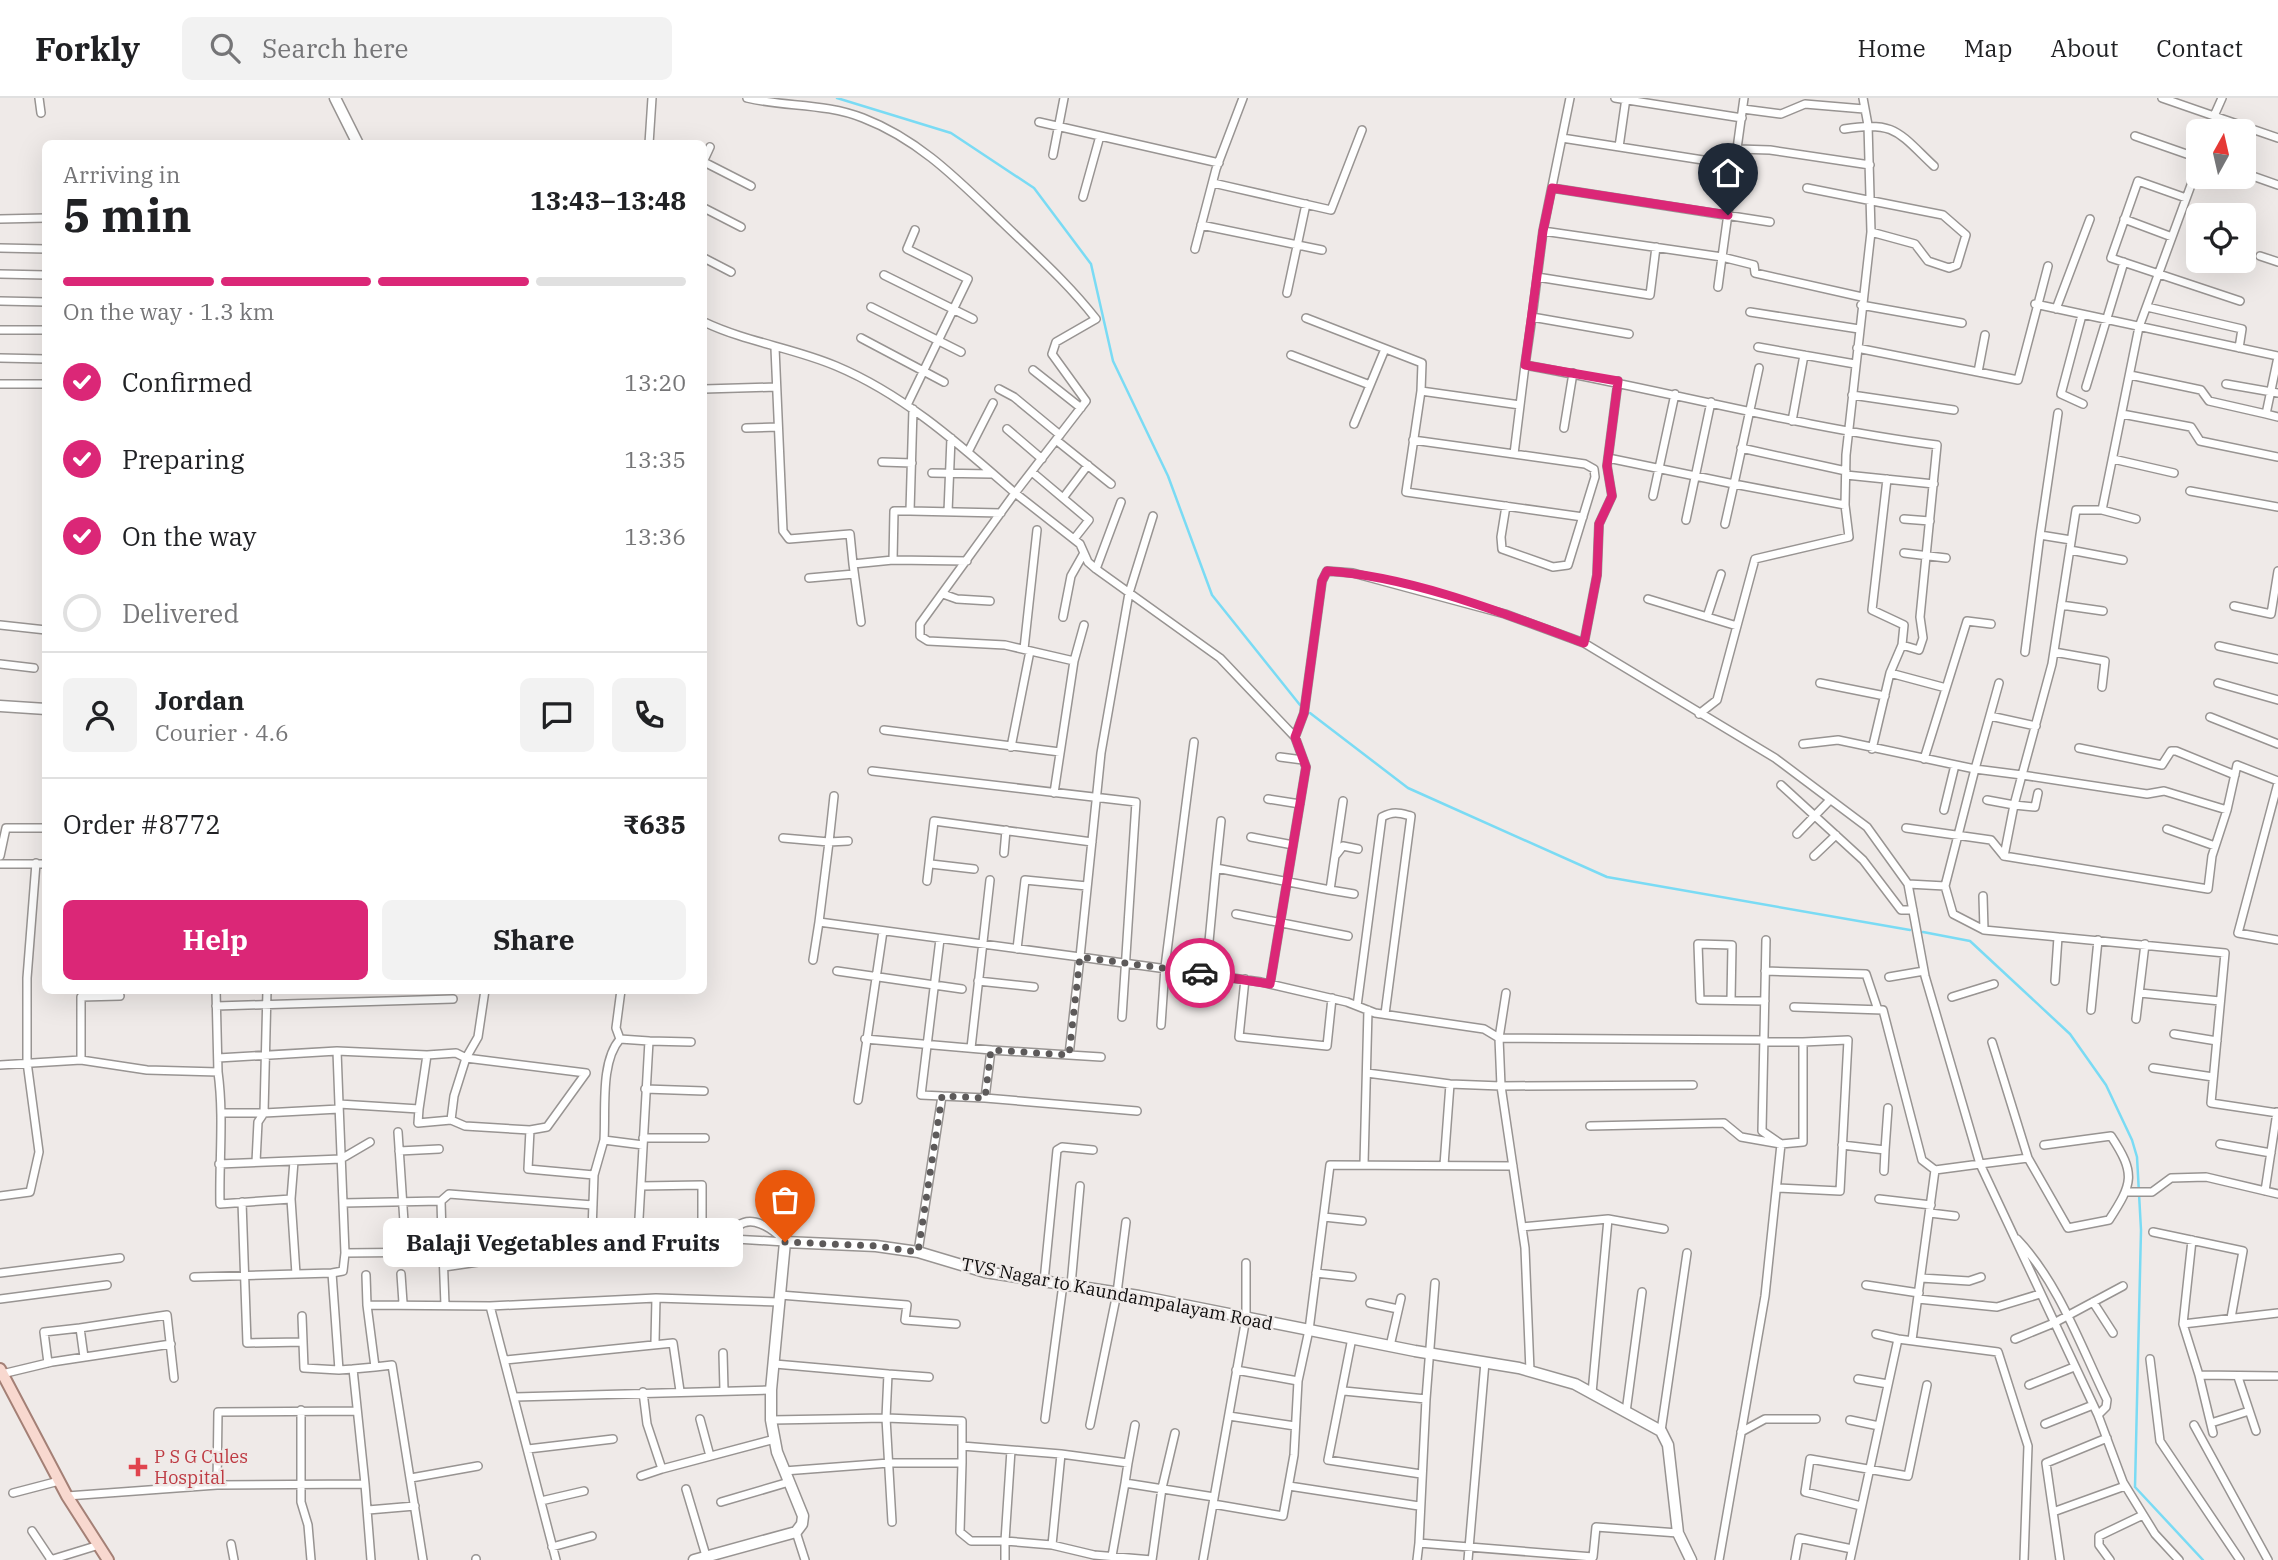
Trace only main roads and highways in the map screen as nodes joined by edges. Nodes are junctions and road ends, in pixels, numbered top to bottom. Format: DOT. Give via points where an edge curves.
graph roads {
  1 [pos="1,1372"];
  2 [pos="108,1560"];
  1 -- 2 [label="main road" via="67,1496"];
}
